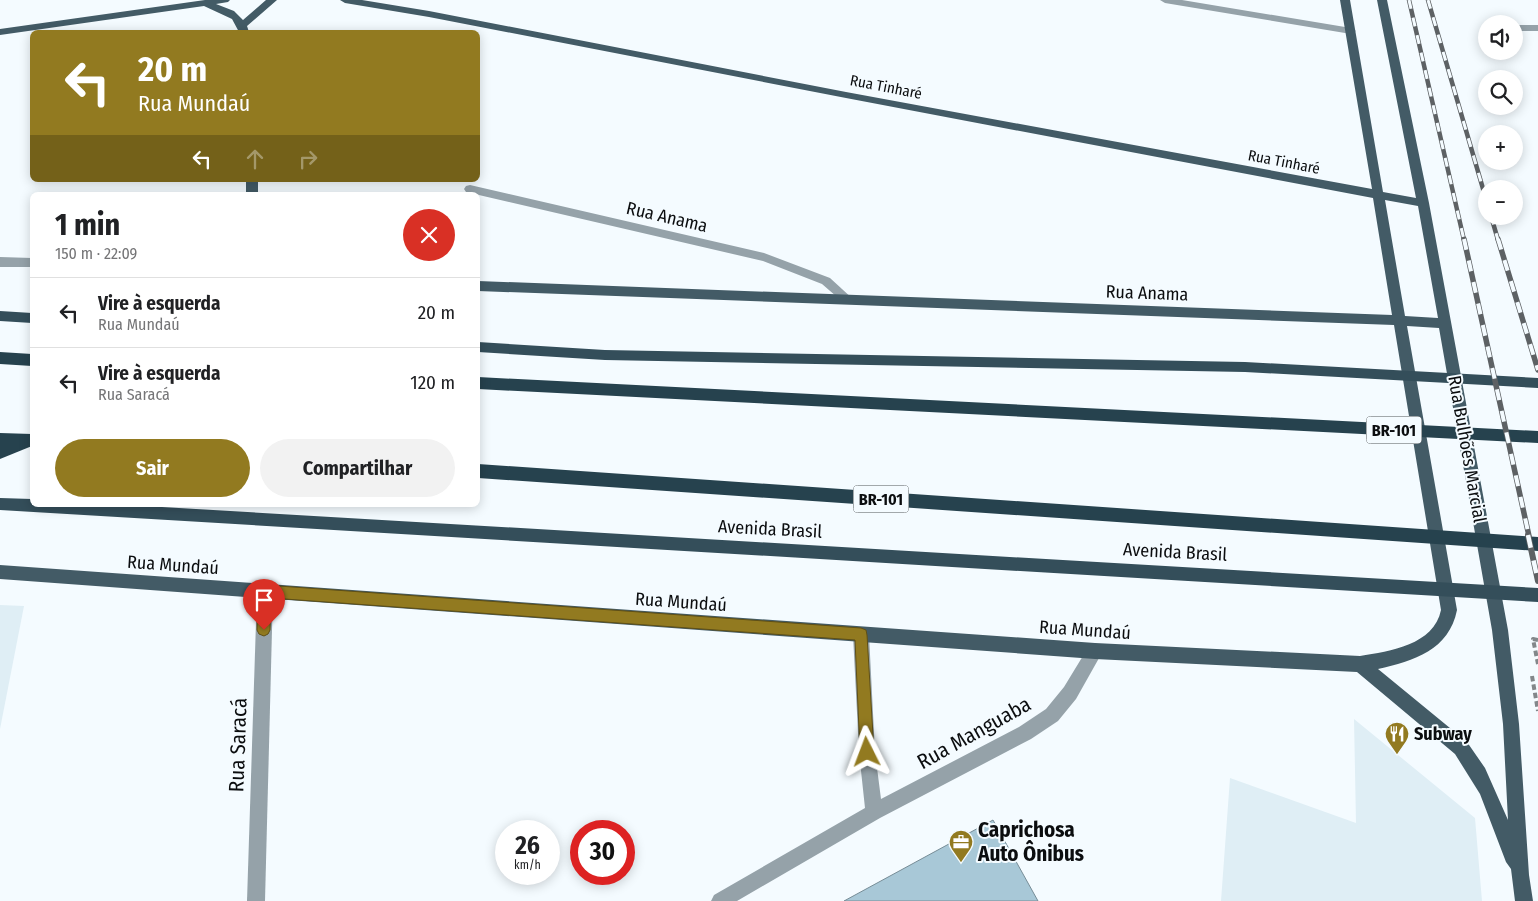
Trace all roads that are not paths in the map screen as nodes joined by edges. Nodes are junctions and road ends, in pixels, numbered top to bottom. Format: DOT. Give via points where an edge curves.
graph roads {
  1 [pos="224,0"];
  2 [pos="272,0"];
  3 [pos="345,0"];
  4 [pos="1165,0"];
  5 [pos="1345,0"];
  6 [pos="1382,0"];
  7 [pos="201,2"];
  8 [pos="1523,28"];
  9 [pos="1538,28"];
  10 [pos="244,29"];
  11 [pos="1351,31"];
  12 [pos="0,32"];
  13 [pos="470,188"];
  14 [pos="1378,195"];
  15 [pos="1423,203"];
  16 [pos="0,262"];
  17 [pos="30,263"];
  18 [pos="480,286"];
  19 [pos="848,300"];
  20 [pos="0,316"];
  21 [pos="30,318"];
  22 [pos="1400,320"];
  23 [pos="1445,324"];
  24 [pos="480,347"];
  25 [pos="0,358"];
  26 [pos="30,360"];
  27 [pos="480,383"];
  28 [pos="1538,383"];
  29 [pos="1538,438"];
  30 [pos="0,439"];
  31 [pos="30,440"];
  32 [pos="30,441"];
  33 [pos="0,452"];
  34 [pos="480,471"];
  35 [pos="0,504"];
  36 [pos="30,506"];
  37 [pos="51,507"];
  38 [pos="1538,544"];
  39 [pos="0,572"];
  40 [pos="265,591"];
  41 [pos="1538,595"];
  42 [pos="861,635"];
  43 [pos="1094,651"];
  44 [pos="1360,664"];
  45 [pos="874,812"];
  46 [pos="1520,875"];
  47 [pos="256,901"];
  48 [pos="720,901"];
  49 [pos="1524,901"];
  1 -- 7 [label="main road"];
  2 -- 10 [label="main road"];
  3 -- 14 [label="main road, Rua Tinharé"];
  4 -- 11 [label="street"];
  5 -- 11 [label="main road"];
  6 -- 15 [label="main road, Rua Bulhões Marcial"];
  7 -- 10 [label="main road" via="231,13"];
  7 -- 12 [label="main road"];
  8 -- 9 [label="street"];
  11 -- 14 [label="main road"];
  13 -- 19 [label="street, Rua Anama" via="764,257 826,281"];
  14 -- 15 [label="main road, Rua Tinharé"];
  14 -- 22 [label="main road"];
  15 -- 23 [label="main road, Rua Bulhões Marcial"];
  16 -- 17 [label="street"];
  18 -- 19 [label="main road, Rua Anama"];
  19 -- 22 [label="main road, Rua Anama"];
  20 -- 21 [label="highway"];
  22 -- 23 [label="main road, Rua Anama"];
  22 -- 44 [label="main road" via="1449,617 1440,634 1425,644 1401,655"];
  23 -- 46 [label="main road, Rua Bulhões Marcial" via="1500,630 1511,724"];
  24 -- 28 [label="highway" via="605,355 1245,368"];
  25 -- 26 [label="highway"];
  27 -- 29 [label="highway, BR-101"];
  30 -- 31 [label="highway"];
  32 -- 33 [label="highway"];
  34 -- 38 [label="highway, Avenida Brasil / BR-101"];
  35 -- 36 [label="highway, Avenida Brasil"];
  37 -- 41 [label="highway, Avenida Brasil"];
  39 -- 40 [label="main road, Rua Mundaú"];
  40 -- 42 [label="main road, Rua Mundaú"];
  40 -- 47 [label="street, Rua Saracá"];
  42 -- 43 [label="main road, Rua Mundaú"];
  42 -- 45 [label="street" via="867,752"];
  43 -- 44 [label="main road, Rua Mundaú"];
  43 -- 45 [label="street, Rua Manguaba" via="1070,693 1052,715 1025,733"];
  44 -- 46 [label="main road" via="1461,748 1475,765"];
  45 -- 48 [label="street, Rua Manguaba"];
  46 -- 49 [label="main road, Rua Bulhões Marcial"];
}
